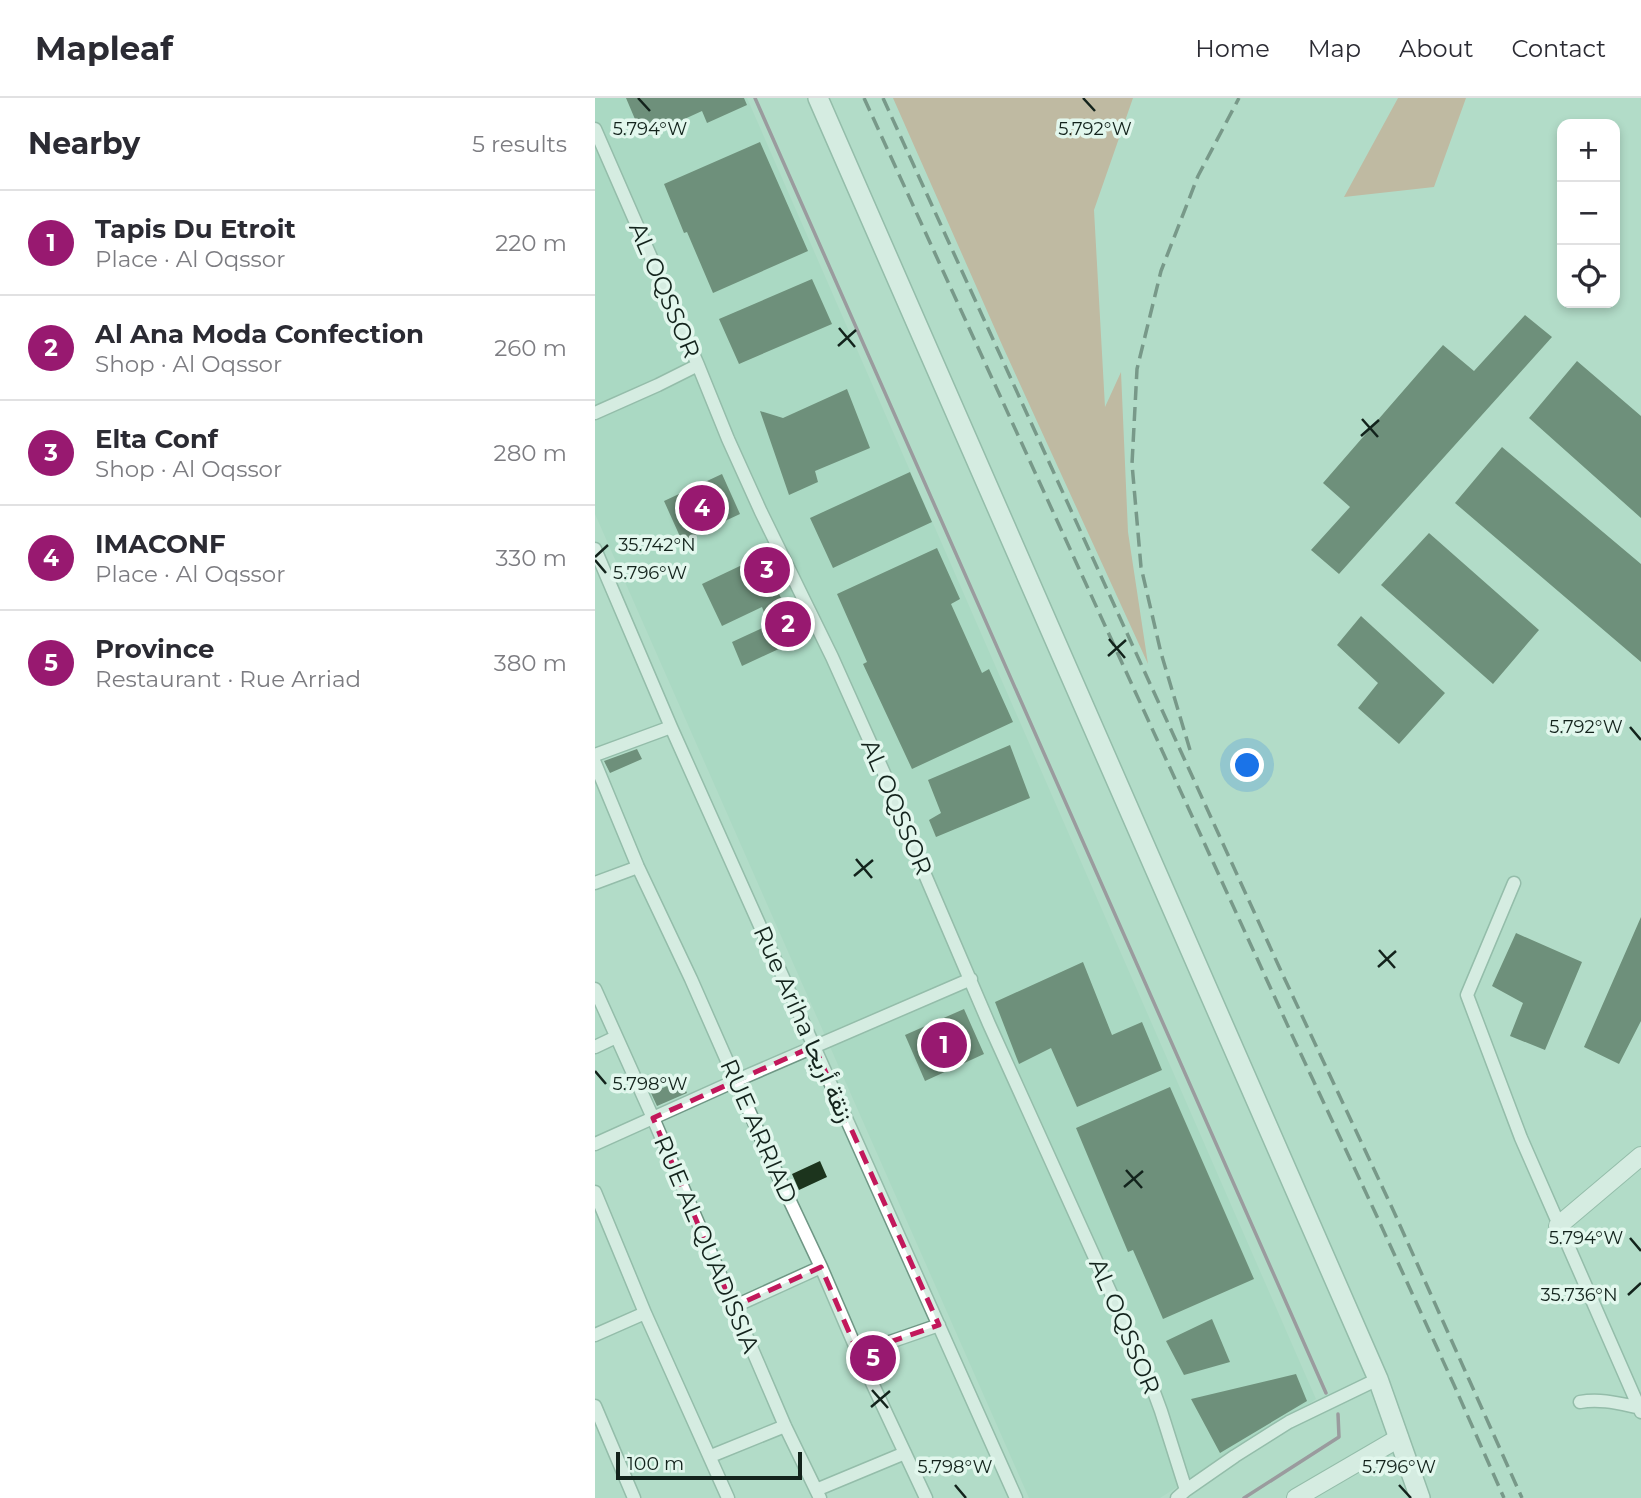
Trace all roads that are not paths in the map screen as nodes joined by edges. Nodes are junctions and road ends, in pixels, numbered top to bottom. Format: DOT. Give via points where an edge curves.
graph roads {
  1 [pos="818,98"];
  2 [pos="595,129"];
  3 [pos="698,365"];
  4 [pos="595,413"];
  5 [pos="595,549"];
  6 [pos="671,727"];
  7 [pos="595,755"];
  8 [pos="595,763"];
  9 [pos="638,867"];
  10 [pos="595,883"];
  11 [pos="1514,883"];
  12 [pos="971,979"];
  13 [pos="595,989"];
  14 [pos="617,1037"];
  15 [pos="814,1046"];
  16 [pos="595,1047"];
  17 [pos="735,1081"];
  18 [pos="653,1118"];
  19 [pos="595,1144"];
  20 [pos="1641,1156"];
  21 [pos="595,1192"];
  22 [pos="1558,1226"];
  23 [pos="821,1267"];
  24 [pos="733,1307"];
  25 [pos="646,1313"];
  26 [pos="939,1325"];
  27 [pos="595,1335"];
  28 [pos="858,1353"];
  29 [pos="1378,1380"];
  30 [pos="1580,1402"];
  31 [pos="595,1406"];
  32 [pos="1640,1410"];
  33 [pos="785,1426"];
  34 [pos="1399,1438"];
  35 [pos="905,1453"];
  36 [pos="711,1456"];
  37 [pos="818,1494"];
  38 [pos="1182,1494"];
  39 [pos="634,1498"];
  40 [pos="728,1498"];
  41 [pos="926,1498"];
  42 [pos="1016,1498"];
  43 [pos="1296,1498"];
  44 [pos="1420,1498"];
  1 -- 29 [label="main road"];
  2 -- 3 [label="street, AL OQSSOR"];
  3 -- 4 [label="street"];
  3 -- 12 [label="street, AL OQSSOR" via="761,512 888,782"];
  5 -- 6 [label="street, Rue Ariha زنقة أريحا"];
  6 -- 7 [label="street"];
  6 -- 15 [label="street, Rue Ariha زنقة أريحا"];
  8 -- 9 [label="street, RUE ARRIAD"];
  9 -- 10 [label="street"];
  9 -- 17 [label="street, RUE ARRIAD"];
  11 -- 22 [label="street" via="1467,995"];
  12 -- 15 [label="street"];
  12 -- 38 [label="street, AL OQSSOR" via="1147,1373"];
  13 -- 14 [label="street, RUE AL QUADISSIA"];
  14 -- 16 [label="street"];
  14 -- 18 [label="street, RUE AL QUADISSIA"];
  15 -- 17 [label="street"];
  15 -- 26 [label="street, Rue Ariha زنقة أريحا"];
  17 -- 18 [label="street"];
  17 -- 23 [label="street, RUE ARRIAD"];
  18 -- 19 [label="street"];
  18 -- 24 [label="street, RUE AL QUADISSIA"];
  20 -- 22 [label="street"];
  21 -- 25 [label="street"];
  22 -- 32 [label="street"];
  23 -- 24 [label="street"];
  23 -- 28 [label="street, RUE ARRIAD"];
  24 -- 33 [label="street, RUE AL QUADISSIA"];
  25 -- 27 [label="street"];
  25 -- 36 [label="street"];
  26 -- 28 [label="street"];
  26 -- 42 [label="street, Rue Ariha زنقة أريحا"];
  28 -- 35 [label="street, RUE ARRIAD"];
  29 -- 34 [label="main road"];
  29 -- 38 [label="street" via="1280,1428"];
  30 -- 32 [label="street" via="1601,1401"];
  31 -- 39 [label="street"];
  33 -- 36 [label="street"];
  33 -- 37 [label="street, RUE AL QUADISSIA"];
  34 -- 43 [label="street"];
  34 -- 44 [label="main road"];
  35 -- 37 [label="street"];
  35 -- 41 [label="street, RUE ARRIAD"];
  36 -- 40 [label="street"];
}
